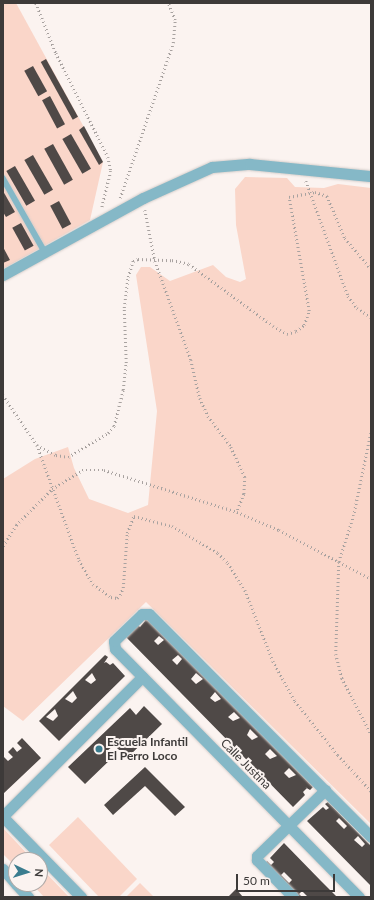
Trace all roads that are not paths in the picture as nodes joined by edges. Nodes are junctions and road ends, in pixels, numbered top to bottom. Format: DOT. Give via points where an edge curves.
graph roads {
  1 [pos="371,176"];
  2 [pos="3,178"];
  3 [pos="45,252"];
  4 [pos="3,275"];
  5 [pos="142,677"];
  6 [pos="325,790"];
  7 [pos="3,816"];
  8 [pos="288,824"];
  9 [pos="371,837"];
  10 [pos="81,897"];
  11 [pos="293,897"];
  12 [pos="359,897"];
  1 -- 3 [label="street" via="250,164 212,167 143,198"];
  2 -- 3 [label="lane"];
  3 -- 4 [label="street"];
  5 -- 6 [label="street, Calle Justina" via="115,649 114,641 142,614 149,614"];
  5 -- 7 [label="street"];
  5 -- 8 [label="street, Calle Justina"];
  6 -- 8 [label="street"];
  6 -- 9 [label="street"];
  7 -- 10 [label="street"];
  8 -- 11 [label="street" via="257,856 257,860"];
  8 -- 12 [label="street, Calle Justina"];
}
